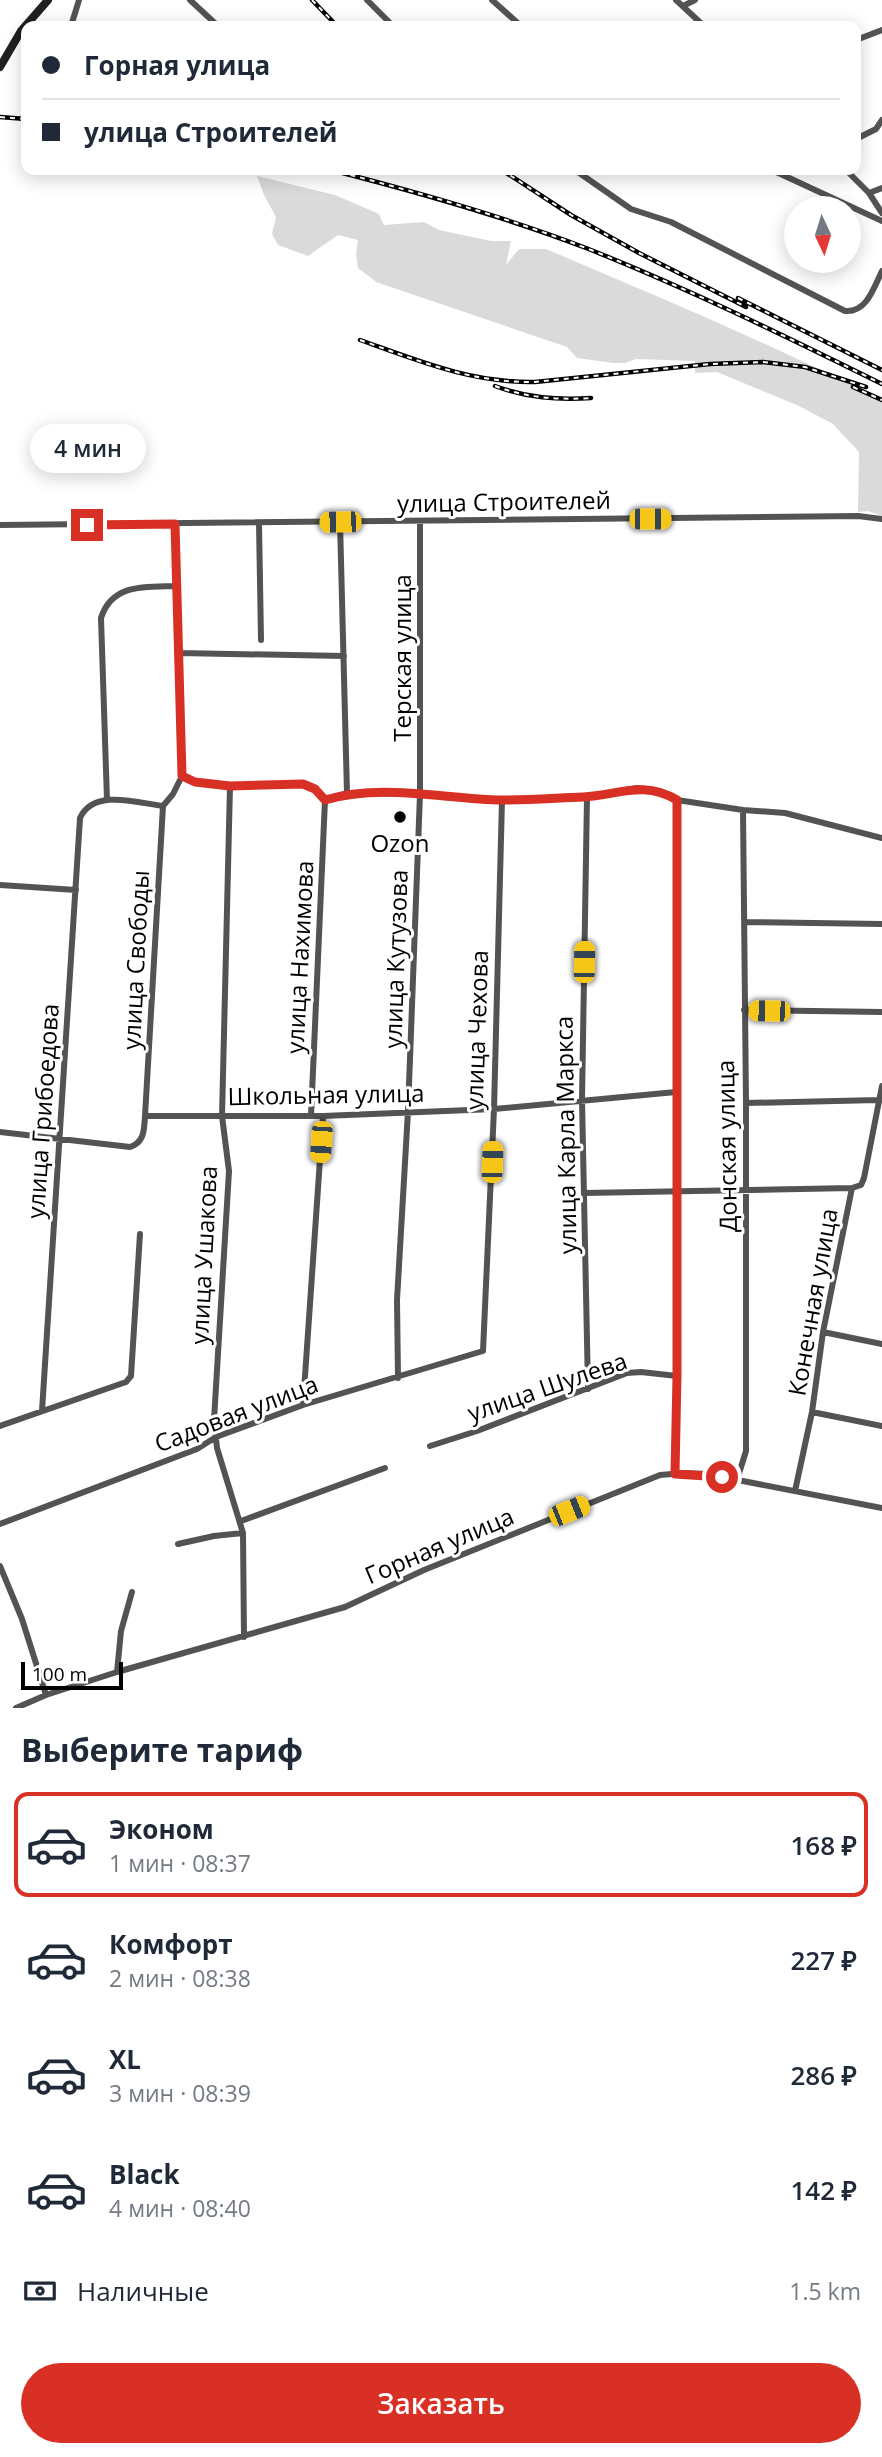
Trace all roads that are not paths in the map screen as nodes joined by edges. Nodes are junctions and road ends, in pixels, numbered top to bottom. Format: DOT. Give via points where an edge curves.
graph roads {
  1 [pos="48,0"];
  2 [pos="79,0"];
  3 [pos="190,0"];
  4 [pos="367,0"];
  5 [pos="492,0"];
  6 [pos="676,0"];
  7 [pos="695,0"];
  8 [pos="682,6"];
  9 [pos="30,21"];
  10 [pos="73,21"];
  11 [pos="213,21"];
  12 [pos="388,21"];
  13 [pos="515,21"];
  14 [pos="698,21"];
  15 [pos="882,30"];
  16 [pos="21,31"];
  17 [pos="861,38"];
  18 [pos="0,67"];
  19 [pos="882,120"];
  20 [pos="861,136"];
  21 [pos="582,175"];
  22 [pos="783,175"];
  23 [pos="851,175"];
  24 [pos="882,188"];
  25 [pos="869,193"];
  26 [pos="882,213"];
  27 [pos="882,221"];
  28 [pos="882,271"];
  29 [pos="882,519"];
  30 [pos="340,522"];
  31 [pos="420,522"];
  32 [pos="259,523"];
  33 [pos="175,524"];
  34 [pos="0,525"];
  35 [pos="176,586"];
  36 [pos="261,640"];
  37 [pos="179,653"];
  38 [pos="344,656"];
  39 [pos="182,776"];
  40 [pos="230,786"];
  41 [pos="347,793"];
  42 [pos="421,794"];
  43 [pos="587,797"];
  44 [pos="107,800"];
  45 [pos="325,800"];
  46 [pos="502,800"];
  47 [pos="677,800"];
  48 [pos="163,806"];
  49 [pos="743,810"];
  50 [pos="882,838"];
  51 [pos="0,885"];
  52 [pos="76,890"];
  53 [pos="744,922"];
  54 [pos="882,924"];
  55 [pos="744,1010"];
  56 [pos="882,1012"];
  57 [pos="882,1086"];
  58 [pos="676,1092"];
  59 [pos="582,1100"];
  60 [pos="878,1100"];
  61 [pos="746,1103"];
  62 [pos="494,1110"];
  63 [pos="408,1111"];
  64 [pos="145,1116"];
  65 [pos="222,1116"];
  66 [pos="311,1116"];
  67 [pos="323,1116"];
  68 [pos="0,1132"];
  69 [pos="59,1137"];
  70 [pos="852,1188"];
  71 [pos="677,1192"];
  72 [pos="747,1192"];
  73 [pos="584,1193"];
  74 [pos="140,1234"];
  75 [pos="823,1332"];
  76 [pos="882,1344"];
  77 [pos="485,1345"];
  78 [pos="677,1376"];
  79 [pos="398,1378"];
  80 [pos="589,1389"];
  81 [pos="303,1405"];
  82 [pos="42,1411"];
  83 [pos="813,1412"];
  84 [pos="0,1426"];
  85 [pos="882,1426"];
  86 [pos="216,1437"];
  87 [pos="430,1446"];
  88 [pos="385,1468"];
  89 [pos="675,1474"];
  90 [pos="737,1480"];
  91 [pos="795,1491"];
  92 [pos="882,1508"];
  93 [pos="241,1521"];
  94 [pos="0,1524"];
  95 [pos="243,1533"];
  96 [pos="178,1544"];
  97 [pos="0,1566"];
  98 [pos="132,1592"];
  99 [pos="244,1637"];
  100 [pos="117,1672"];
  101 [pos="46,1695"];
  102 [pos="16,1708"];
  1 -- 9 [label="main road"];
  2 -- 10 [label="street"];
  3 -- 11 [label="street"];
  4 -- 12 [label="street"];
  5 -- 13 [label="street"];
  6 -- 8 [label="street"];
  7 -- 8 [label="street"];
  8 -- 14 [label="street"];
  15 -- 17 [label="street"];
  16 -- 18 [label="main road"];
  19 -- 20 [label="street"];
  21 -- 28 [label="street" via="631,209 671,222 840,309 852,311 864,305"];
  22 -- 27 [label="street"];
  23 -- 25 [label="street"];
  24 -- 25 [label="street"];
  25 -- 26 [label="street"];
  29 -- 31 [label="street, улица Строителей"];
  30 -- 31 [label="street, улица Строителей"];
  30 -- 32 [label="street, улица Строителей"];
  30 -- 38 [label="street"];
  31 -- 42 [label="street, Терская улица"];
  32 -- 33 [label="street, улица Строителей"];
  32 -- 36 [label="street"];
  33 -- 34 [label="street, улица Строителей"];
  33 -- 35 [label="street"];
  35 -- 37 [label="street"];
  35 -- 44 [label="street" via="127,589 103,610"];
  37 -- 38 [label="street"];
  37 -- 39 [label="street"];
  38 -- 41 [label="street"];
  39 -- 40 [label="street"];
  39 -- 48 [label="street"];
  40 -- 45 [label="street" via="303,784"];
  40 -- 65 [label="street, улица Ушакова"];
  41 -- 42 [label="street"];
  41 -- 45 [label="street"];
  42 -- 46 [label="street"];
  42 -- 63 [label="street, улица Кутузова"];
  43 -- 46 [label="street"];
  43 -- 47 [label="street" via="637,788 663,792"];
  43 -- 59 [label="street, улица Карла Маркса"];
  44 -- 48 [label="street"];
  44 -- 52 [label="street, улица Грибоедова" via="93,803 82,814"];
  45 -- 66 [label="street, улица Нахимова"];
  46 -- 62 [label="street, улица Чехова"];
  47 -- 49 [label="street"];
  47 -- 58 [label="street"];
  48 -- 64 [label="street, улица Свободы"];
  49 -- 50 [label="street" via="785,813"];
  49 -- 53 [label="street, Донская улица"];
  51 -- 52 [label="street"];
  52 -- 69 [label="street, улица Грибоедова"];
  53 -- 54 [label="street"];
  53 -- 55 [label="street, Донская улица"];
  55 -- 56 [label="street"];
  55 -- 61 [label="street, Донская улица"];
  57 -- 60 [label="street, Конечная улица"];
  58 -- 59 [label="street, Школьная улица"];
  58 -- 71 [label="street"];
  59 -- 62 [label="street, Школьная улица"];
  59 -- 73 [label="street, улица Карла Маркса"];
  60 -- 61 [label="street"];
  60 -- 70 [label="street, Конечная улица" via="864,1178"];
  61 -- 72 [label="street, Донская улица"];
  62 -- 63 [label="street, Школьная улица"];
  62 -- 77 [label="street, улица Чехова"];
  63 -- 67 [label="street, Школьная улица"];
  63 -- 79 [label="street, улица Кутузова" via="397,1300"];
  64 -- 65 [label="street, Школьная улица"];
  64 -- 69 [label="street" via="142,1139 131,1147"];
  65 -- 66 [label="street, Школьная улица"];
  65 -- 86 [label="street, улица Ушакова" via="229,1171 215,1376"];
  66 -- 67 [label="street, Школьная улица"];
  67 -- 81 [label="street"];
  68 -- 69 [label="street"];
  69 -- 82 [label="street, улица Грибоедова"];
  70 -- 72 [label="street"];
  70 -- 75 [label="street, Конечная улица"];
  71 -- 72 [label="street"];
  71 -- 73 [label="street"];
  71 -- 78 [label="street"];
  72 -- 90 [label="street, Донская улица" via="746,1451"];
  73 -- 80 [label="street, улица Карла Маркса"];
  74 -- 82 [label="street" via="131,1376 126,1382"];
  75 -- 76 [label="street"];
  75 -- 83 [label="street, Конечная улица"];
  77 -- 79 [label="street, Садовая улица" via="478,1355"];
  78 -- 80 [label="street, улица Шулева" via="627,1373"];
  78 -- 89 [label="street"];
  79 -- 81 [label="street, Садовая улица"];
  80 -- 87 [label="street, улица Шулева"];
  81 -- 86 [label="street, Садовая улица"];
  82 -- 84 [label="street"];
  83 -- 85 [label="street"];
  83 -- 91 [label="street, Конечная улица"];
  86 -- 93 [label="street, улица Ушакова"];
  86 -- 94 [label="street, Садовая улица"];
  88 -- 93 [label="street"];
  89 -- 90 [label="street, Горная улица"];
  89 -- 99 [label="street, Горная улица" via="642,1482 345,1607"];
  90 -- 91 [label="street, Горная улица"];
  91 -- 92 [label="street, Горная улица"];
  93 -- 95 [label="street, улица Ушакова"];
  95 -- 96 [label="street"];
  95 -- 99 [label="street, улица Ушакова"];
  97 -- 101 [label="street"];
  98 -- 100 [label="street" via="121,1631"];
  99 -- 100 [label="street, Горная улица"];
  100 -- 101 [label="street, Горная улица"];
  101 -- 102 [label="street, Горная улица"];
}
